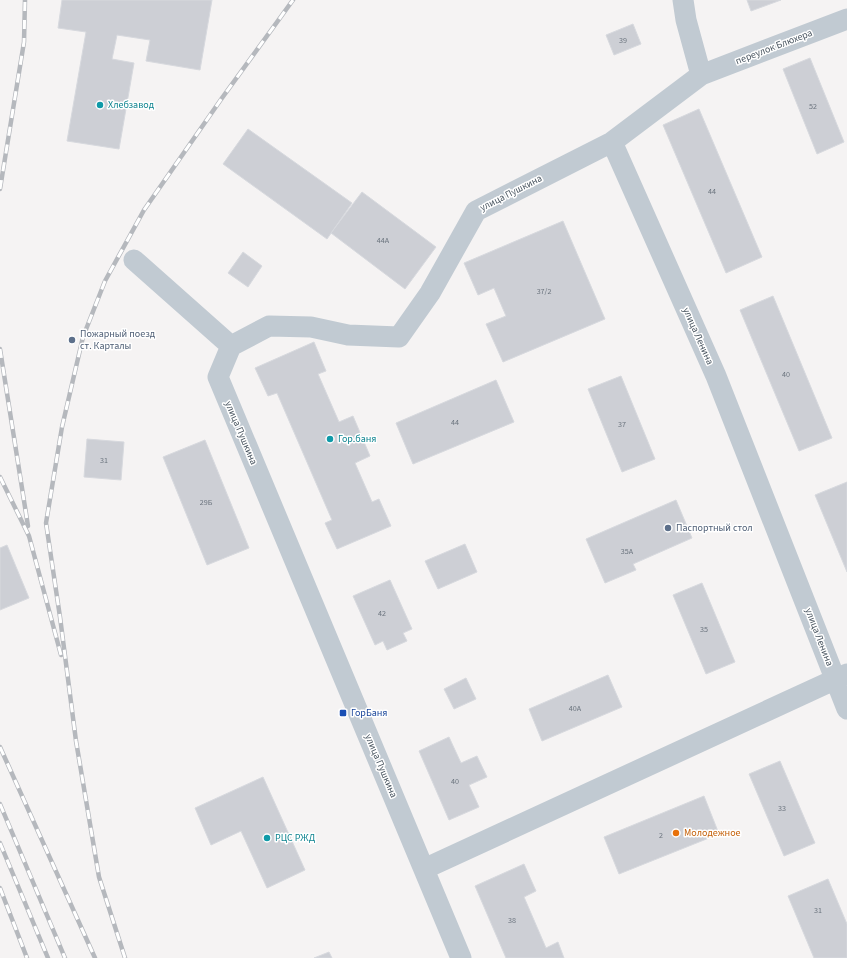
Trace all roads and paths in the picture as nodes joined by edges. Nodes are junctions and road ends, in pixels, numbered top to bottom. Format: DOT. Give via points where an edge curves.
graph roads {
  1 [pos="682,0"];
  2 [pos="847,19"];
  3 [pos="701,75"];
  4 [pos="612,142"];
  5 [pos="134,260"];
  6 [pos="231,346"];
  7 [pos="841,677"];
  8 [pos="847,709"];
  9 [pos="424,869"];
  10 [pos="461,958"];
  1 -- 3 [label="street"];
  2 -- 3 [label="street, переулок Блюхера"];
  3 -- 4 [label="street"];
  4 -- 6 [label="street, улица Пушкина" via="476,211 430,293 399,337 348,335 311,327 269,326"];
  4 -- 7 [label="street, улица Ленина" via="716,376"];
  5 -- 6 [label="street"];
  6 -- 9 [label="street, улица Пушкина" via="218,377"];
  7 -- 8 [label="street, улица Ленина"];
  7 -- 9 [label="street"];
  9 -- 10 [label="street, улица Пушкина"];
}
